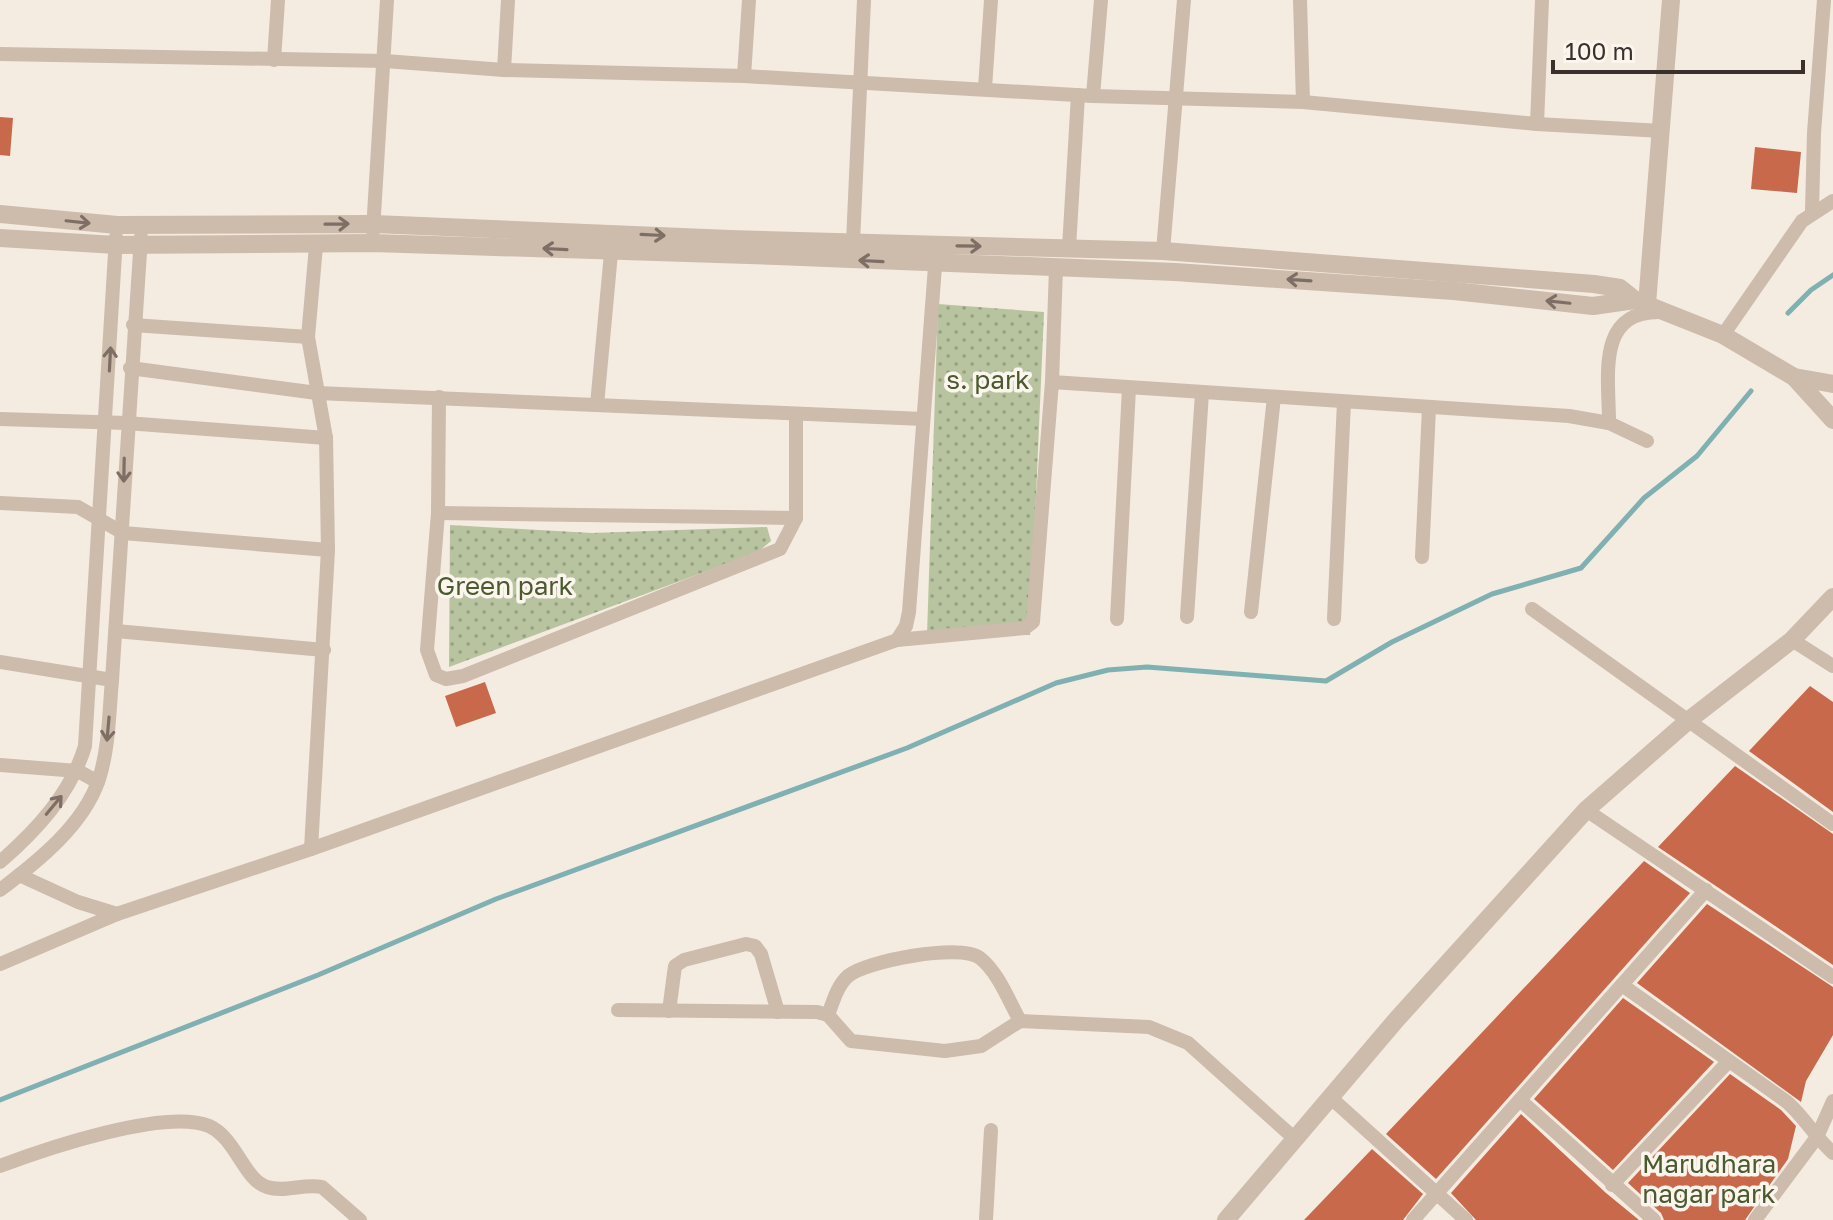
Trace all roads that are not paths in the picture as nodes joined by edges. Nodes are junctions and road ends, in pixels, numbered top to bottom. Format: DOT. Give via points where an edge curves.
graph roads {
  1 [pos="278,0"];
  2 [pos="387,0"];
  3 [pos="508,0"];
  4 [pos="749,0"];
  5 [pos="864,0"];
  6 [pos="991,0"];
  7 [pos="1101,0"];
  8 [pos="1184,0"];
  9 [pos="1300,0"];
  10 [pos="1542,0"];
  11 [pos="1671,0"];
  12 [pos="1824,0"];
  13 [pos="0,54"];
  14 [pos="274,60"];
  15 [pos="385,61"];
  16 [pos="504,70"];
  17 [pos="744,76"];
  18 [pos="859,83"];
  19 [pos="985,88"];
  20 [pos="1086,96"];
  21 [pos="1177,99"];
  22 [pos="1303,102"];
  23 [pos="1537,124"];
  24 [pos="1662,131"];
  25 [pos="1833,201"];
  26 [pos="1812,211"];
  27 [pos="0,214"];
  28 [pos="117,225"];
  29 [pos="373,233"];
  30 [pos="141,234"];
  31 [pos="0,238"];
  32 [pos="853,242"];
  33 [pos="612,243"];
  34 [pos="116,245"];
  35 [pos="316,246"];
  36 [pos="1069,248"];
  37 [pos="1163,251"];
  38 [pos="936,254"];
  39 [pos="1056,268"];
  40 [pos="1641,302"];
  41 [pos="1664,312"];
  42 [pos="133,325"];
  43 [pos="1723,335"];
  44 [pos="308,337"];
  45 [pos="130,368"];
  46 [pos="1794,377"];
  47 [pos="1052,382"];
  48 [pos="1833,384"];
  49 [pos="1129,388"];
  50 [pos="317,393"];
  51 [pos="1202,393"];
  52 [pos="439,397"];
  53 [pos="1274,397"];
  54 [pos="1344,402"];
  55 [pos="597,405"];
  56 [pos="1429,408"];
  57 [pos="796,414"];
  58 [pos="0,419"];
  59 [pos="923,419"];
  60 [pos="1833,420"];
  61 [pos="107,422"];
  62 [pos="126,423"];
  63 [pos="1609,423"];
  64 [pos="326,438"];
  65 [pos="1647,441"];
  66 [pos="0,503"];
  67 [pos="438,513"];
  68 [pos="796,518"];
  69 [pos="101,521"];
  70 [pos="123,533"];
  71 [pos="328,550"];
  72 [pos="1422,557"];
  73 [pos="1833,597"];
  74 [pos="1532,609"];
  75 [pos="1251,612"];
  76 [pos="1187,617"];
  77 [pos="1117,619"];
  78 [pos="1334,619"];
  79 [pos="116,631"];
  80 [pos="897,640"];
  81 [pos="1792,640"];
  82 [pos="324,650"];
  83 [pos="0,662"];
  84 [pos="1833,666"];
  85 [pos="89,678"];
  86 [pos="112,680"];
  87 [pos="1689,720"];
  88 [pos="0,765"];
  89 [pos="78,771"];
  90 [pos="98,782"];
  91 [pos="1586,810"];
  92 [pos="1833,824"];
  93 [pos="311,849"];
  94 [pos="0,862"];
  95 [pos="19,875"];
  96 [pos="0,890"];
  97 [pos="1706,890"];
  98 [pos="117,914"];
  99 [pos="0,964"];
  100 [pos="1833,977"];
  101 [pos="1622,985"];
  102 [pos="618,1010"];
  103 [pos="669,1011"];
  104 [pos="778,1012"];
  105 [pos="828,1015"];
  106 [pos="1020,1021"];
  107 [pos="1729,1061"];
  108 [pos="1330,1097"];
  109 [pos="1520,1100"];
  110 [pos="1833,1101"];
  111 [pos="991,1130"];
  112 [pos="1817,1137"];
  113 [pos="1295,1139"];
  114 [pos="1833,1153"];
  115 [pos="0,1166"];
  116 [pos="1612,1185"];
  117 [pos="1437,1194"];
  118 [pos="360,1220"];
  119 [pos="986,1220"];
  120 [pos="1226,1220"];
  121 [pos="1413,1220"];
  122 [pos="1466,1220"];
  123 [pos="1654,1220"];
  124 [pos="1755,1220"];
  1 -- 14 [label="street"];
  2 -- 15 [label="street"];
  3 -- 16 [label="street"];
  4 -- 17 [label="street"];
  5 -- 18 [label="street"];
  6 -- 19 [label="street"];
  7 -- 20 [label="street"];
  8 -- 21 [label="street"];
  9 -- 22 [label="street"];
  10 -- 23 [label="street"];
  11 -- 24 [label="street"];
  12 -- 26 [label="street"];
  13 -- 14 [label="street"];
  14 -- 15 [label="street"];
  15 -- 16 [label="street"];
  15 -- 29 [label="street"];
  16 -- 17 [label="street"];
  17 -- 18 [label="street"];
  18 -- 19 [label="street"];
  18 -- 32 [label="street"];
  19 -- 20 [label="street"];
  20 -- 21 [label="street"];
  20 -- 36 [label="street"];
  21 -- 22 [label="street"];
  21 -- 37 [label="street"];
  22 -- 23 [label="street"];
  23 -- 24 [label="street"];
  24 -- 40 [label="street"];
  25 -- 26 [label="street"];
  26 -- 43 [label="street"];
  27 -- 28 [label="street, one-way"];
  28 -- 30 [label="street"];
  28 -- 34 [label="street"];
  30 -- 29 [label="street, one-way"];
  29 -- 33 [label="street"];
  29 -- 35 [label="street"];
  30 -- 34 [label="street"];
  30 -- 35 [label="street"];
  30 -- 42 [label="street"];
  31 -- 34 [label="street"];
  33 -- 32 [label="street, one-way"];
  32 -- 38 [label="street"];
  38 -- 33 [label="street, one-way"];
  33 -- 55 [label="street"];
  61 -- 34 [label="street, one-way"];
  35 -- 44 [label="street"];
  36 -- 37 [label="street"];
  38 -- 36 [label="street, one-way"];
  37 -- 40 [label="street" via="1594,284 1620,288"];
  38 -- 39 [label="street"];
  38 -- 59 [label="street"];
  40 -- 39 [label="street, one-way" via="1593,306 1454,291"];
  39 -- 47 [label="street"];
  40 -- 41 [label="street"];
  41 -- 43 [label="street"];
  41 -- 63 [label="street" via="1637,312 1619,327 1609,361"];
  42 -- 44 [label="street"];
  42 -- 45 [label="street"];
  43 -- 46 [label="street"];
  44 -- 50 [label="street"];
  45 -- 50 [label="street"];
  45 -- 62 [label="street"];
  46 -- 48 [label="street"];
  46 -- 60 [label="street"];
  47 -- 49 [label="street"];
  47 -- 80 [label="street" via="1033,622 1025,628"];
  49 -- 51 [label="street"];
  49 -- 77 [label="street"];
  50 -- 52 [label="street"];
  50 -- 64 [label="street"];
  51 -- 53 [label="street"];
  51 -- 76 [label="street"];
  52 -- 55 [label="street"];
  52 -- 67 [label="street"];
  53 -- 54 [label="street"];
  53 -- 75 [label="street"];
  54 -- 56 [label="street"];
  54 -- 78 [label="street"];
  55 -- 57 [label="street"];
  56 -- 63 [label="street"];
  56 -- 72 [label="street"];
  57 -- 59 [label="street"];
  57 -- 68 [label="street"];
  58 -- 61 [label="street"];
  59 -- 80 [label="street" via="909,612"];
  61 -- 62 [label="street"];
  61 -- 69 [label="street"];
  62 -- 64 [label="street"];
  62 -- 70 [label="street, one-way"];
  63 -- 65 [label="street"];
  64 -- 71 [label="street"];
  66 -- 69 [label="street" via="78,507"];
  67 -- 68 [label="street"];
  67 -- 68 [label="street" via="427,650 436,675 446,679 780,549"];
  69 -- 70 [label="street"];
  69 -- 85 [label="street"];
  70 -- 71 [label="street"];
  70 -- 79 [label="street"];
  71 -- 82 [label="street"];
  73 -- 81 [label="street"];
  74 -- 87 [label="street"];
  79 -- 82 [label="street"];
  79 -- 86 [label="street"];
  80 -- 93 [label="street"];
  81 -- 84 [label="street"];
  81 -- 87 [label="street"];
  82 -- 93 [label="street"];
  83 -- 85 [label="street"];
  85 -- 86 [label="street"];
  85 -- 89 [label="street" via="85,746"];
  86 -- 90 [label="street, one-way"];
  87 -- 91 [label="street"];
  87 -- 92 [label="street"];
  88 -- 89 [label="street"];
  89 -- 90 [label="street"];
  94 -- 89 [label="street, one-way" via="57,804"];
  90 -- 95 [label="street" via="76,821"];
  91 -- 97 [label="street"];
  91 -- 108 [label="street"];
  93 -- 98 [label="street"];
  95 -- 96 [label="street"];
  95 -- 98 [label="street"];
  97 -- 100 [label="street"];
  97 -- 101 [label="street"];
  98 -- 99 [label="street"];
  101 -- 107 [label="street"];
  101 -- 109 [label="street"];
  102 -- 103 [label="street"];
  103 -- 104 [label="street"];
  103 -- 104 [label="street" via="675,966 746,944 761,954"];
  104 -- 105 [label="street"];
  105 -- 106 [label="street" via="851,1041 945,1051 981,1046"];
  105 -- 106 [label="street" via="837,990 856,971 962,950 982,959"];
  106 -- 113 [label="street" via="1149,1027 1170,1033 1188,1043"];
  107 -- 112 [label="street" via="1807,1119"];
  107 -- 116 [label="street"];
  108 -- 113 [label="street"];
  108 -- 117 [label="street"];
  109 -- 116 [label="street"];
  109 -- 117 [label="street"];
  110 -- 112 [label="street"];
  111 -- 119 [label="street"];
  112 -- 114 [label="street"];
  112 -- 124 [label="street"];
  113 -- 120 [label="street"];
  115 -- 118 [label="street" via="47,1149 180,1121 209,1126 228,1140 258,1183 322,1187"];
  116 -- 123 [label="street"];
  117 -- 121 [label="street"];
  117 -- 122 [label="street"];
}
